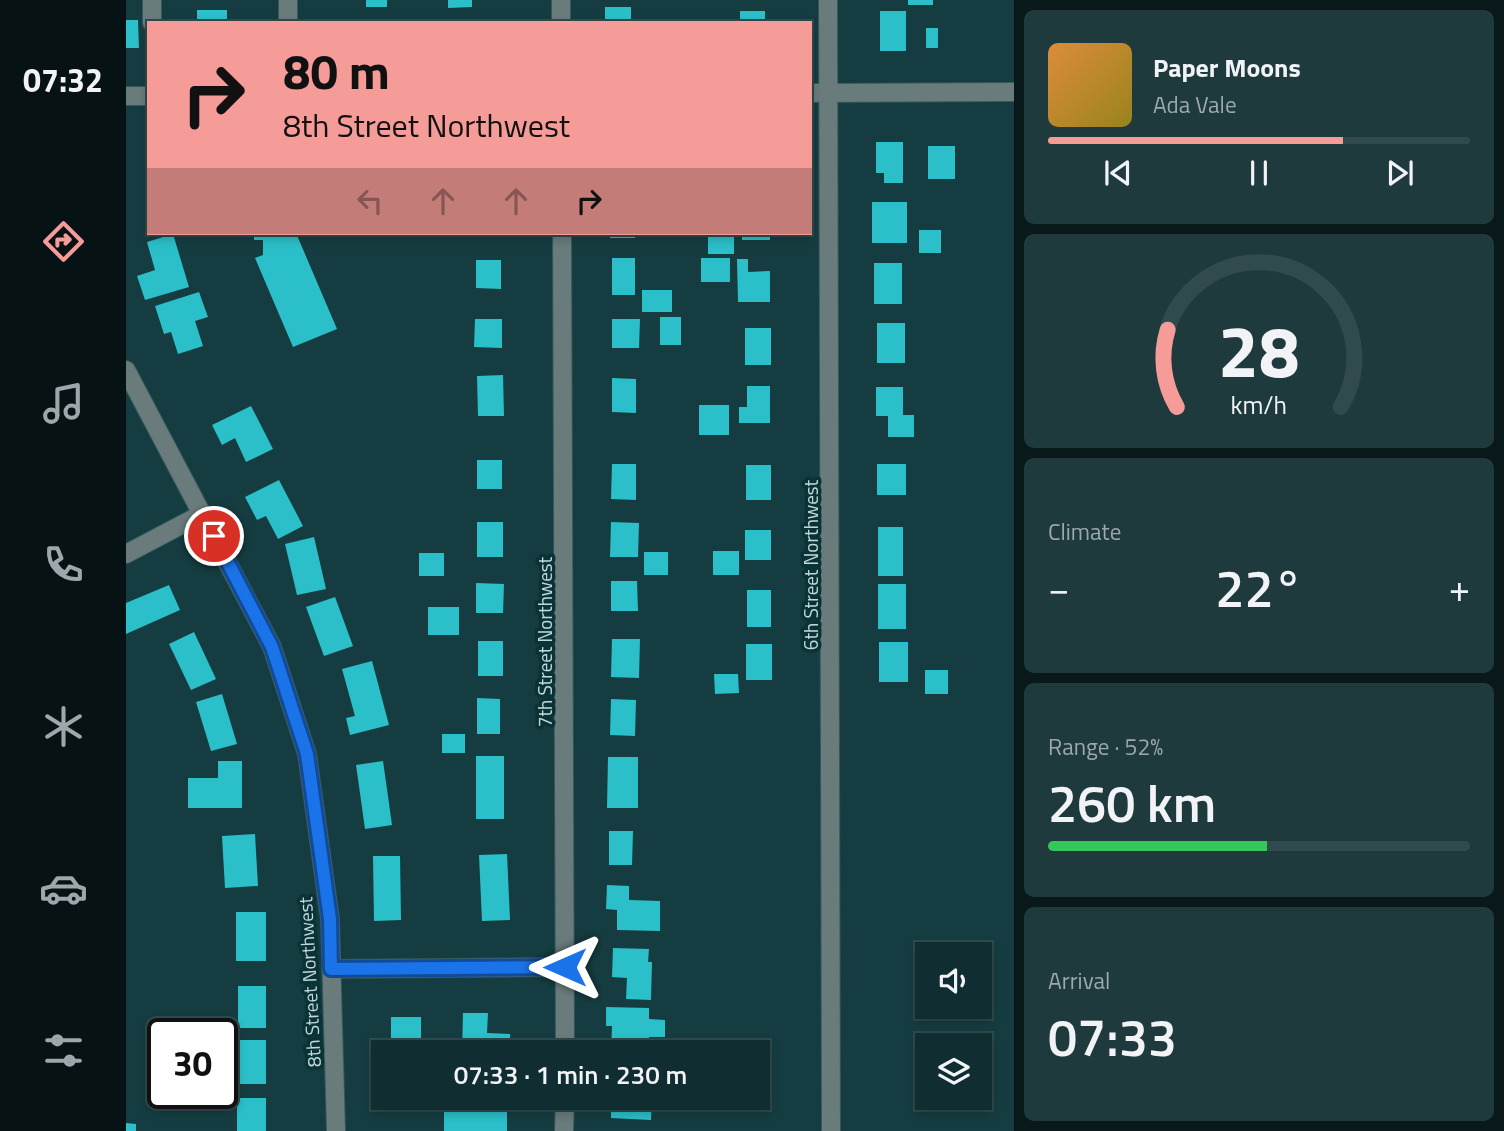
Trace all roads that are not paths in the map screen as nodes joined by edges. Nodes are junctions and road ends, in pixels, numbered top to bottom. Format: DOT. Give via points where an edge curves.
graph roads {
  1 [pos="152,0"];
  2 [pos="288,0"];
  3 [pos="561,0"];
  4 [pos="828,0"];
  5 [pos="152,21"];
  6 [pos="288,21"];
  7 [pos="561,21"];
  8 [pos="1014,92"];
  9 [pos="819,93"];
  10 [pos="126,96"];
  11 [pos="147,96"];
  12 [pos="562,235"];
  13 [pos="126,370"];
  14 [pos="202,514"];
  15 [pos="126,554"];
  16 [pos="565,967"];
  17 [pos="331,969"];
  18 [pos="565,1040"];
  19 [pos="565,1110"];
  20 [pos="336,1131"];
  21 [pos="564,1131"];
  22 [pos="831,1131"];
  1 -- 5 [label="street"];
  2 -- 6 [label="street"];
  3 -- 7 [label="street"];
  4 -- 9 [label="street, 6th Street Northwest"];
  8 -- 9 [label="street"];
  9 -- 22 [label="street, 6th Street Northwest" via="831,399"];
  10 -- 11 [label="street"];
  12 -- 16 [label="street, 7th Street Northwest"];
  13 -- 14 [label="street, 8th Street Northwest"];
  14 -- 15 [label="street"];
  14 -- 17 [label="street, 8th Street Northwest" via="272,647 307,754 330,919"];
  16 -- 17 [label="street"];
  16 -- 18 [label="street, 7th Street Northwest"];
  17 -- 20 [label="street, 8th Street Northwest"];
  19 -- 21 [label="street"];
}
